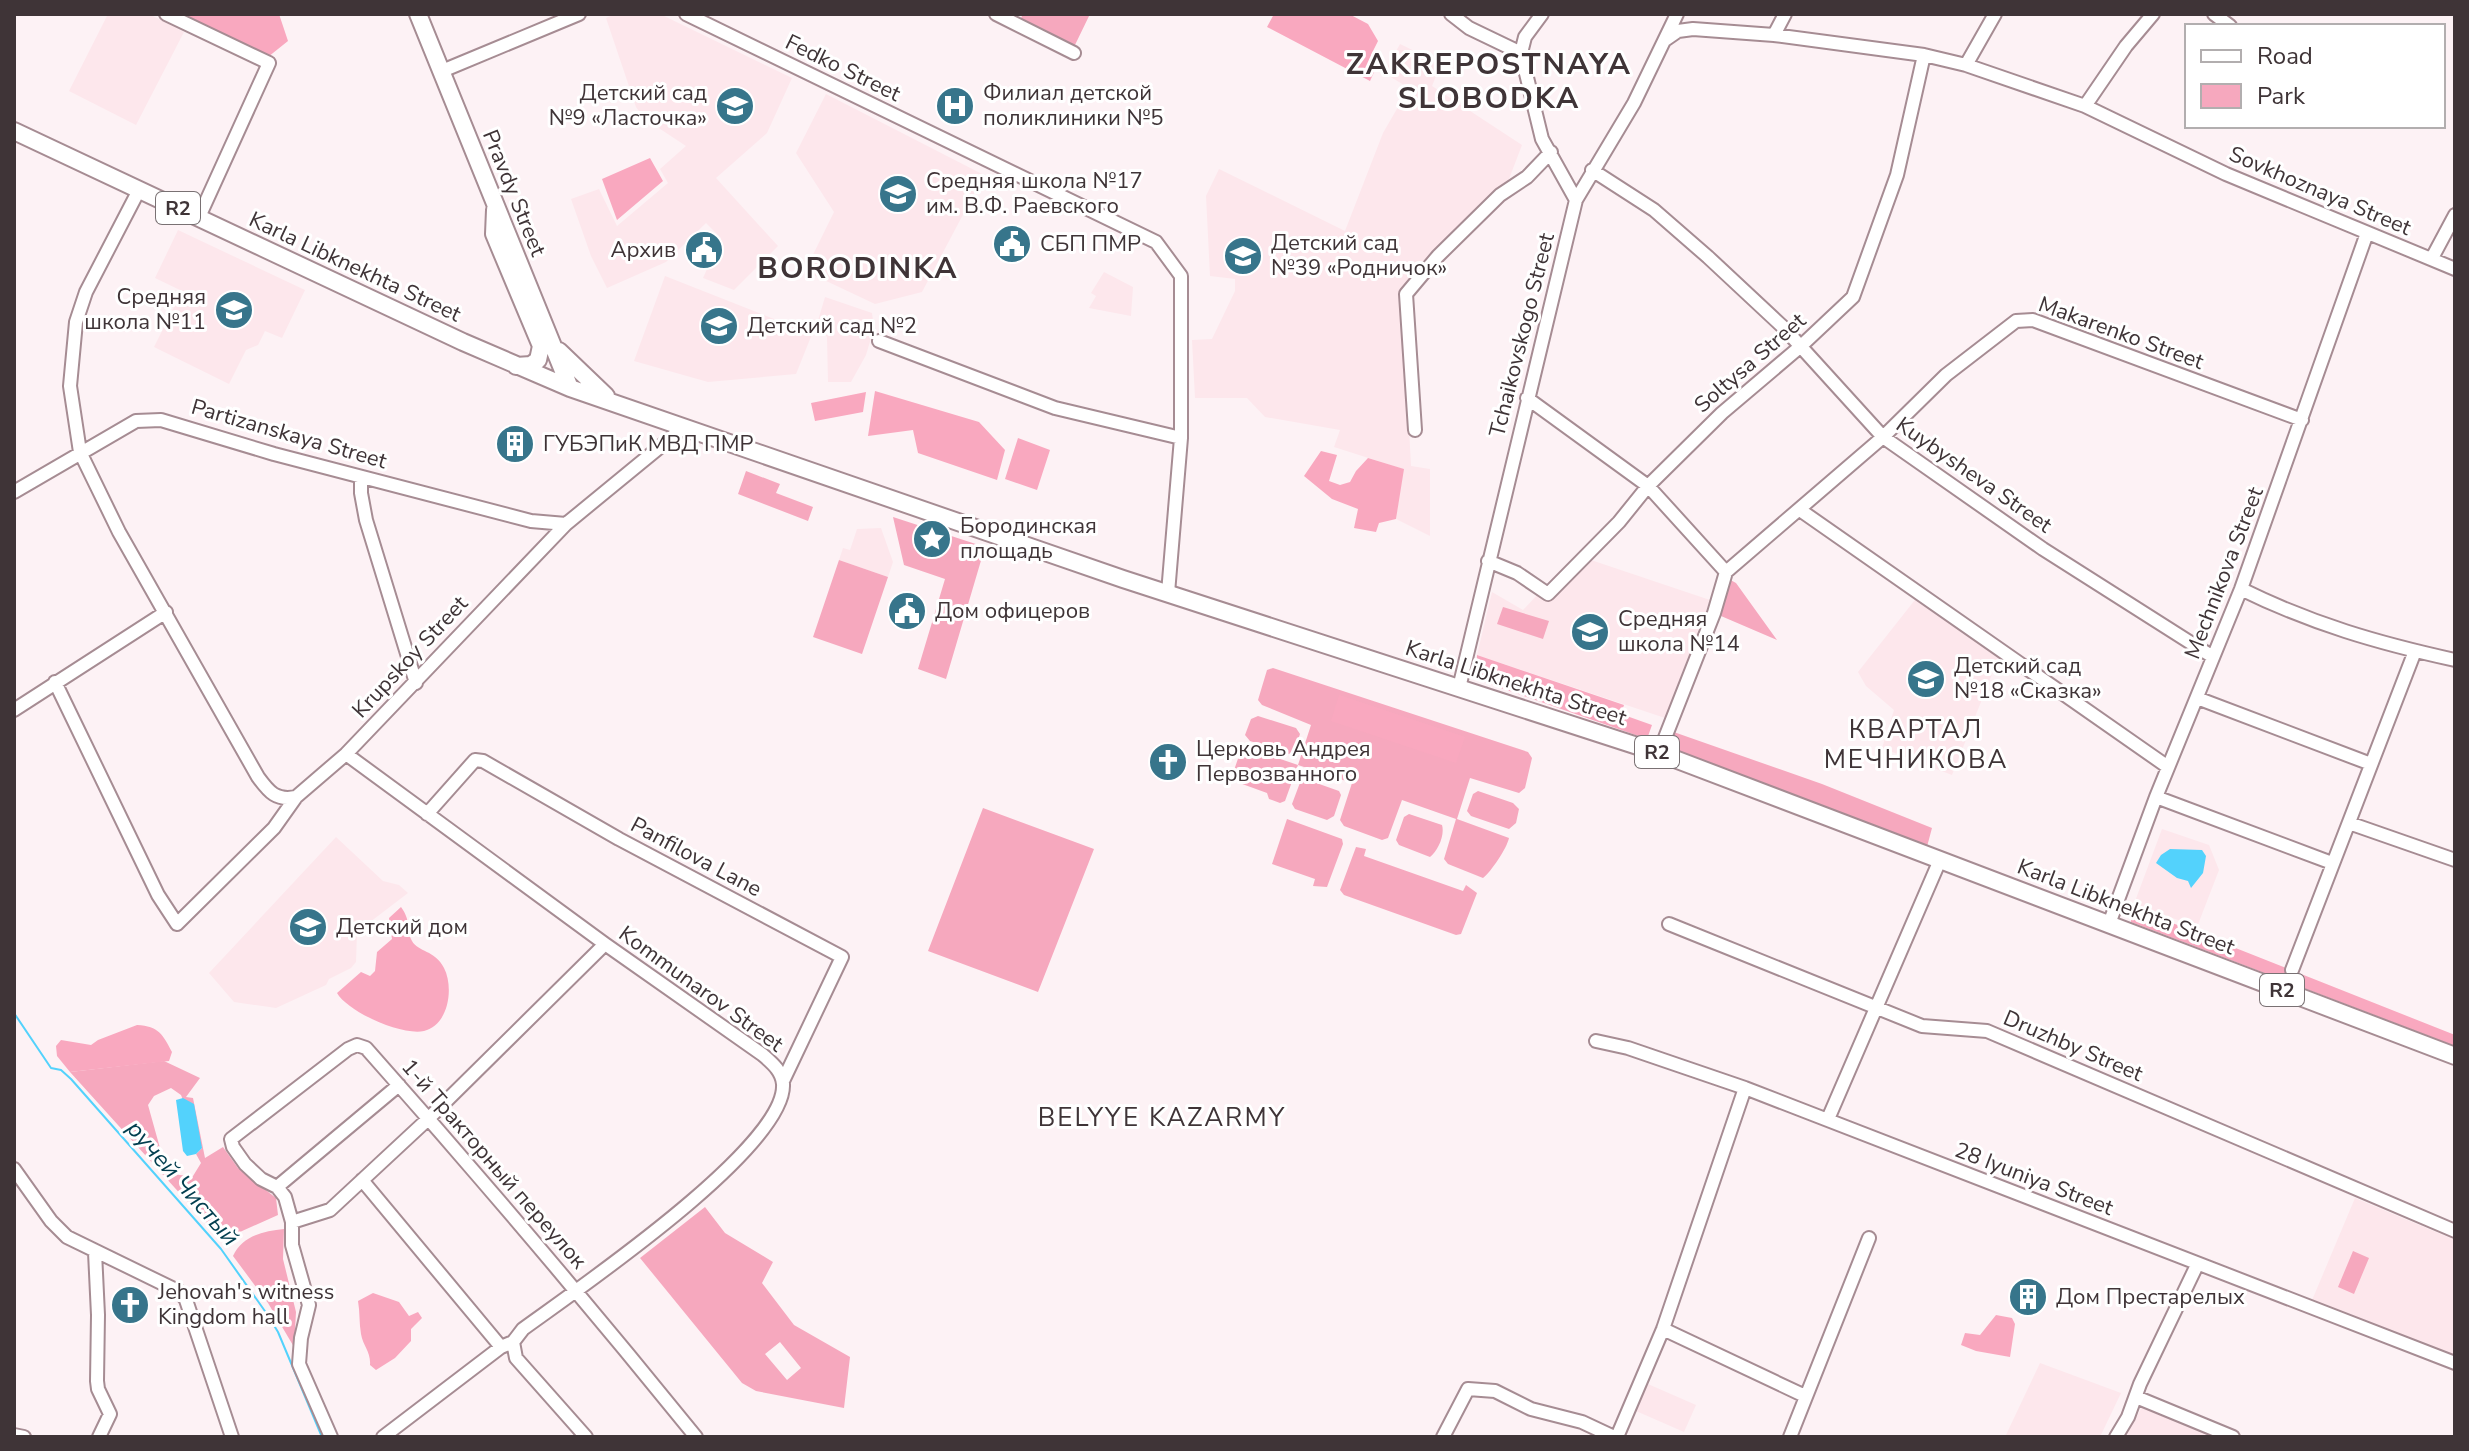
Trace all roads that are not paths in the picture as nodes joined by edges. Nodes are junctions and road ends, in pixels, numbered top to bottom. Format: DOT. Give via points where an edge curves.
graph roads {
  1 [pos="166,14"];
  2 [pos="418,14"];
  3 [pos="579,14"];
  4 [pos="686,14"];
  5 [pos="996,14"];
  6 [pos="1451,14"];
  7 [pos="1542,14"];
  8 [pos="1677,14"];
  9 [pos="1785,14"];
  10 [pos="1995,14"];
  11 [pos="2153,14"];
  12 [pos="1774,35"];
  13 [pos="1665,40"];
  14 [pos="1074,53"];
  15 [pos="1521,53"];
  16 [pos="1924,55"];
  17 [pos="1966,65"];
  18 [pos="442,71"];
  19 [pos="2085,106"];
  20 [pos="14,131"];
  21 [pos="1551,152"];
  22 [pos="1592,170"];
  23 [pos="139,190"];
  24 [pos="1576,200"];
  25 [pos="495,205"];
  26 [pos="2455,215"];
  27 [pos="199,217"];
  28 [pos="2367,233"];
  29 [pos="2432,258"];
  30 [pos="2455,269"];
  31 [pos="551,341"];
  32 [pos="879,341"];
  33 [pos="1801,346"];
  34 [pos="516,366"];
  35 [pos="570,388"];
  36 [pos="1527,398"];
  37 [pos="618,405"];
  38 [pos="2302,420"];
  39 [pos="683,428"];
  40 [pos="1415,430"];
  41 [pos="1883,437"];
  42 [pos="1181,438"];
  43 [pos="80,452"];
  44 [pos="361,477"];
  45 [pos="1648,486"];
  46 [pos="14,492"];
  47 [pos="1800,510"];
  48 [pos="566,524"];
  49 [pos="1488,561"];
  50 [pos="1726,572"];
  51 [pos="2241,589"];
  52 [pos="1168,593"];
  53 [pos="166,612"];
  54 [pos="2415,651"];
  55 [pos="2213,657"];
  56 [pos="2455,660"];
  57 [pos="55,682"];
  58 [pos="416,683"];
  59 [pos="1459,688"];
  60 [pos="2197,698"];
  61 [pos="14,710"];
  62 [pos="1659,753"];
  63 [pos="346,754"];
  64 [pos="2371,764"];
  65 [pos="2168,767"];
  66 [pos="296,797"];
  67 [pos="2156,797"];
  68 [pos="427,814"];
  69 [pos="2349,823"];
  70 [pos="1940,860"];
  71 [pos="2455,860"];
  72 [pos="2332,863"];
  73 [pos="1669,924"];
  74 [pos="2109,924"];
  75 [pos="605,944"];
  76 [pos="2292,970"];
  77 [pos="1877,1008"];
  78 [pos="1596,1041"];
  79 [pos="2455,1056"];
  80 [pos="783,1081"];
  81 [pos="399,1085"];
  82 [pos="1745,1088"];
  83 [pos="428,1119"];
  84 [pos="1828,1119"];
  85 [pos="14,1169"];
  86 [pos="362,1180"];
  87 [pos="277,1187"];
  88 [pos="292,1222"];
  89 [pos="2455,1231"];
  90 [pos="1869,1238"];
  91 [pos="95,1252"];
  92 [pos="2197,1265"];
  93 [pos="576,1290"];
  94 [pos="1663,1329"];
  95 [pos="507,1345"];
  96 [pos="2455,1363"];
  97 [pos="1805,1396"];
  98 [pos="2136,1397"];
  99 [pos="578,1434"];
  100 [pos="14,1435"];
  101 [pos="24,1437"];
  102 [pos="99,1437"];
  103 [pos="232,1437"];
  104 [pos="331,1437"];
  105 [pos="383,1437"];
  106 [pos="696,1437"];
  107 [pos="1443,1437"];
  108 [pos="1615,1437"];
  109 [pos="1790,1437"];
  110 [pos="2116,1437"];
  111 [pos="2233,1437"];
  1 -- 27 [label="street" via="269,63"];
  2 -- 18 [label="main road, Pravdy Street"];
  3 -- 18 [label="street"];
  4 -- 42 [label="street, Fedko Street" via="1156,242 1181,276"];
  5 -- 14 [label="street"];
  6 -- 15 [label="street"];
  7 -- 15 [label="street" via="1525,37"];
  8 -- 13 [label="street, Tchaikovskogo Street"];
  9 -- 12 [label="street"];
  10 -- 17 [label="street"];
  11 -- 19 [label="street"];
  12 -- 13 [label="street, Sovkhoznaya Street" via="1693,29"];
  12 -- 16 [label="street, Sovkhoznaya Street"];
  13 -- 22 [label="street, Tchaikovskogo Street"];
  15 -- 21 [label="street" via="1542,139"];
  16 -- 17 [label="street, Sovkhoznaya Street"];
  16 -- 33 [label="street, Soltysa Street" via="1897,175 1863,276 1853,297"];
  17 -- 19 [label="street, Sovkhoznaya Street"];
  18 -- 25 [label="main road, Pravdy Street"];
  19 -- 28 [label="street, Sovkhoznaya Street" via="2226,174"];
  20 -- 23 [label="main road, Karla Libknekhta Street / R2"];
  21 -- 24 [label="street"];
  21 -- 40 [label="street" via="1493,201 1406,294"];
  22 -- 24 [label="street, Tchaikovskogo Street"];
  22 -- 33 [label="street, Kuybysheva Street" via="1654,210"];
  23 -- 27 [label="main road, Karla Libknekhta Street / R2"];
  23 -- 43 [label="street" via="76,322 70,386"];
  24 -- 36 [label="street, Tchaikovskogo Street"];
  25 -- 31 [label="main road, Pravdy Street"];
  25 -- 34 [label="main road" via="494,234 541,346 538,360"];
  26 -- 29 [label="street"];
  27 -- 34 [label="main road, Karla Libknekhta Street / R2"];
  28 -- 29 [label="street, Sovkhoznaya Street"];
  28 -- 38 [label="street, Mechnikova Street"];
  29 -- 30 [label="street, Sovkhoznaya Street"];
  31 -- 35 [label="main road, Pravdy Street"];
  31 -- 37 [label="main road"];
  32 -- 42 [label="street" via="1055,408"];
  33 -- 41 [label="street, Kuybysheva Street"];
  33 -- 45 [label="street, Soltysa Street"];
  34 -- 35 [label="main road, Karla Libknekhta Street / R2"];
  35 -- 37 [label="main road, Karla Libknekhta Street / R2"];
  36 -- 45 [label="street"];
  36 -- 49 [label="street, Tchaikovskogo Street"];
  37 -- 39 [label="main road, Karla Libknekhta Street / R2"];
  38 -- 41 [label="street, Makarenko Street" via="2024,318 1946,375"];
  38 -- 51 [label="street, Mechnikova Street"];
  39 -- 48 [label="street, Krupskoy Street"];
  39 -- 52 [label="main road, Karla Libknekhta Street / R2"];
  41 -- 47 [label="street, Makarenko Street"];
  41 -- 55 [label="street, Kuybysheva Street" via="2043,549"];
  42 -- 52 [label="street"];
  43 -- 44 [label="street, Partizanskaya Street" via="136,421 161,420"];
  43 -- 46 [label="street, Partizanskaya Street"];
  43 -- 53 [label="street"];
  44 -- 48 [label="street, Partizanskaya Street" via="531,521"];
  44 -- 58 [label="street" via="366,520"];
  45 -- 49 [label="street, Soltysa Street" via="1548,594"];
  45 -- 50 [label="street"];
  47 -- 50 [label="street, Makarenko Street"];
  47 -- 65 [label="street"];
  48 -- 58 [label="street, Krupskoy Street"];
  49 -- 59 [label="street, Tchaikovskogo Street"];
  50 -- 62 [label="street"];
  51 -- 54 [label="street" via="2317,624"];
  51 -- 55 [label="street, Mechnikova Street"];
  52 -- 59 [label="main road, Karla Libknekhta Street / R2"];
  53 -- 57 [label="street"];
  53 -- 66 [label="street" via="258,777 277,797"];
  54 -- 56 [label="street"];
  54 -- 64 [label="street"];
  55 -- 60 [label="street, Mechnikova Street"];
  57 -- 61 [label="street"];
  57 -- 66 [label="street, Krupskoy Street" via="177,924 274,828"];
  58 -- 63 [label="street, Krupskoy Street"];
  59 -- 62 [label="main road, Karla Libknekhta Street / R2"];
  60 -- 64 [label="street"];
  60 -- 65 [label="street, Mechnikova Street"];
  62 -- 70 [label="main road, Karla Libknekhta Street / R2"];
  63 -- 66 [label="street, Krupskoy Street"];
  63 -- 68 [label="street, Kommunarov Street"];
  64 -- 69 [label="street"];
  65 -- 67 [label="street, Mechnikova Street"];
  67 -- 72 [label="street"];
  67 -- 74 [label="street, Mechnikova Street"];
  68 -- 75 [label="street, Kommunarov Street"];
  68 -- 80 [label="street, Panfilova Lane" via="475,760 483,761 842,957"];
  69 -- 71 [label="street"];
  69 -- 72 [label="street"];
  70 -- 74 [label="main road, Karla Libknekhta Street / R2"];
  70 -- 77 [label="street"];
  72 -- 76 [label="street"];
  73 -- 77 [label="street, Druzhby Street"];
  74 -- 79 [label="main road, Karla Libknekhta Street / R2"];
  75 -- 80 [label="street, Kommunarov Street" via="763,1055"];
  75 -- 83 [label="street"];
  77 -- 84 [label="street"];
  77 -- 89 [label="street, Druzhby Street" via="1922,1026 1987,1031"];
  78 -- 82 [label="street, 28 Iyuniya Street"];
  80 -- 93 [label="street, Kommunarov Street" via="777,1107 738,1159 688,1207"];
  81 -- 83 [label="street, 1-й Тракторный переулок"];
  81 -- 87 [label="street"];
  81 -- 87 [label="street, 1-й Тракторный переулок" via="366,1048 357,1045 231,1139 245,1164"];
  82 -- 84 [label="street, 28 Iyuniya Street"];
  82 -- 94 [label="street"];
  83 -- 86 [label="street"];
  83 -- 93 [label="street, 1-й Тракторный переулок"];
  84 -- 92 [label="street, 28 Iyuniya Street"];
  85 -- 91 [label="street" via="59,1229"];
  86 -- 88 [label="street" via="330,1210"];
  86 -- 95 [label="street"];
  87 -- 88 [label="street"];
  88 -- 104 [label="street" via="292,1245 309,1305 299,1364"];
  90 -- 97 [label="street"];
  91 -- 102 [label="street" via="97,1381 110,1414"];
  91 -- 103 [label="street" via="169,1286 186,1300"];
  92 -- 96 [label="street, 28 Iyuniya Street"];
  92 -- 98 [label="street"];
  93 -- 95 [label="street, Kommunarov Street"];
  93 -- 106 [label="street, 1-й Тракторный переулок"];
  94 -- 97 [label="street"];
  94 -- 108 [label="street"];
  95 -- 99 [label="street"];
  95 -- 105 [label="street, Kommunarov Street"];
  97 -- 109 [label="street"];
  98 -- 110 [label="street"];
  98 -- 111 [label="street"];
  100 -- 101 [label="street"];
  107 -- 108 [label="street" via="1468,1389 1495,1391"];
}
